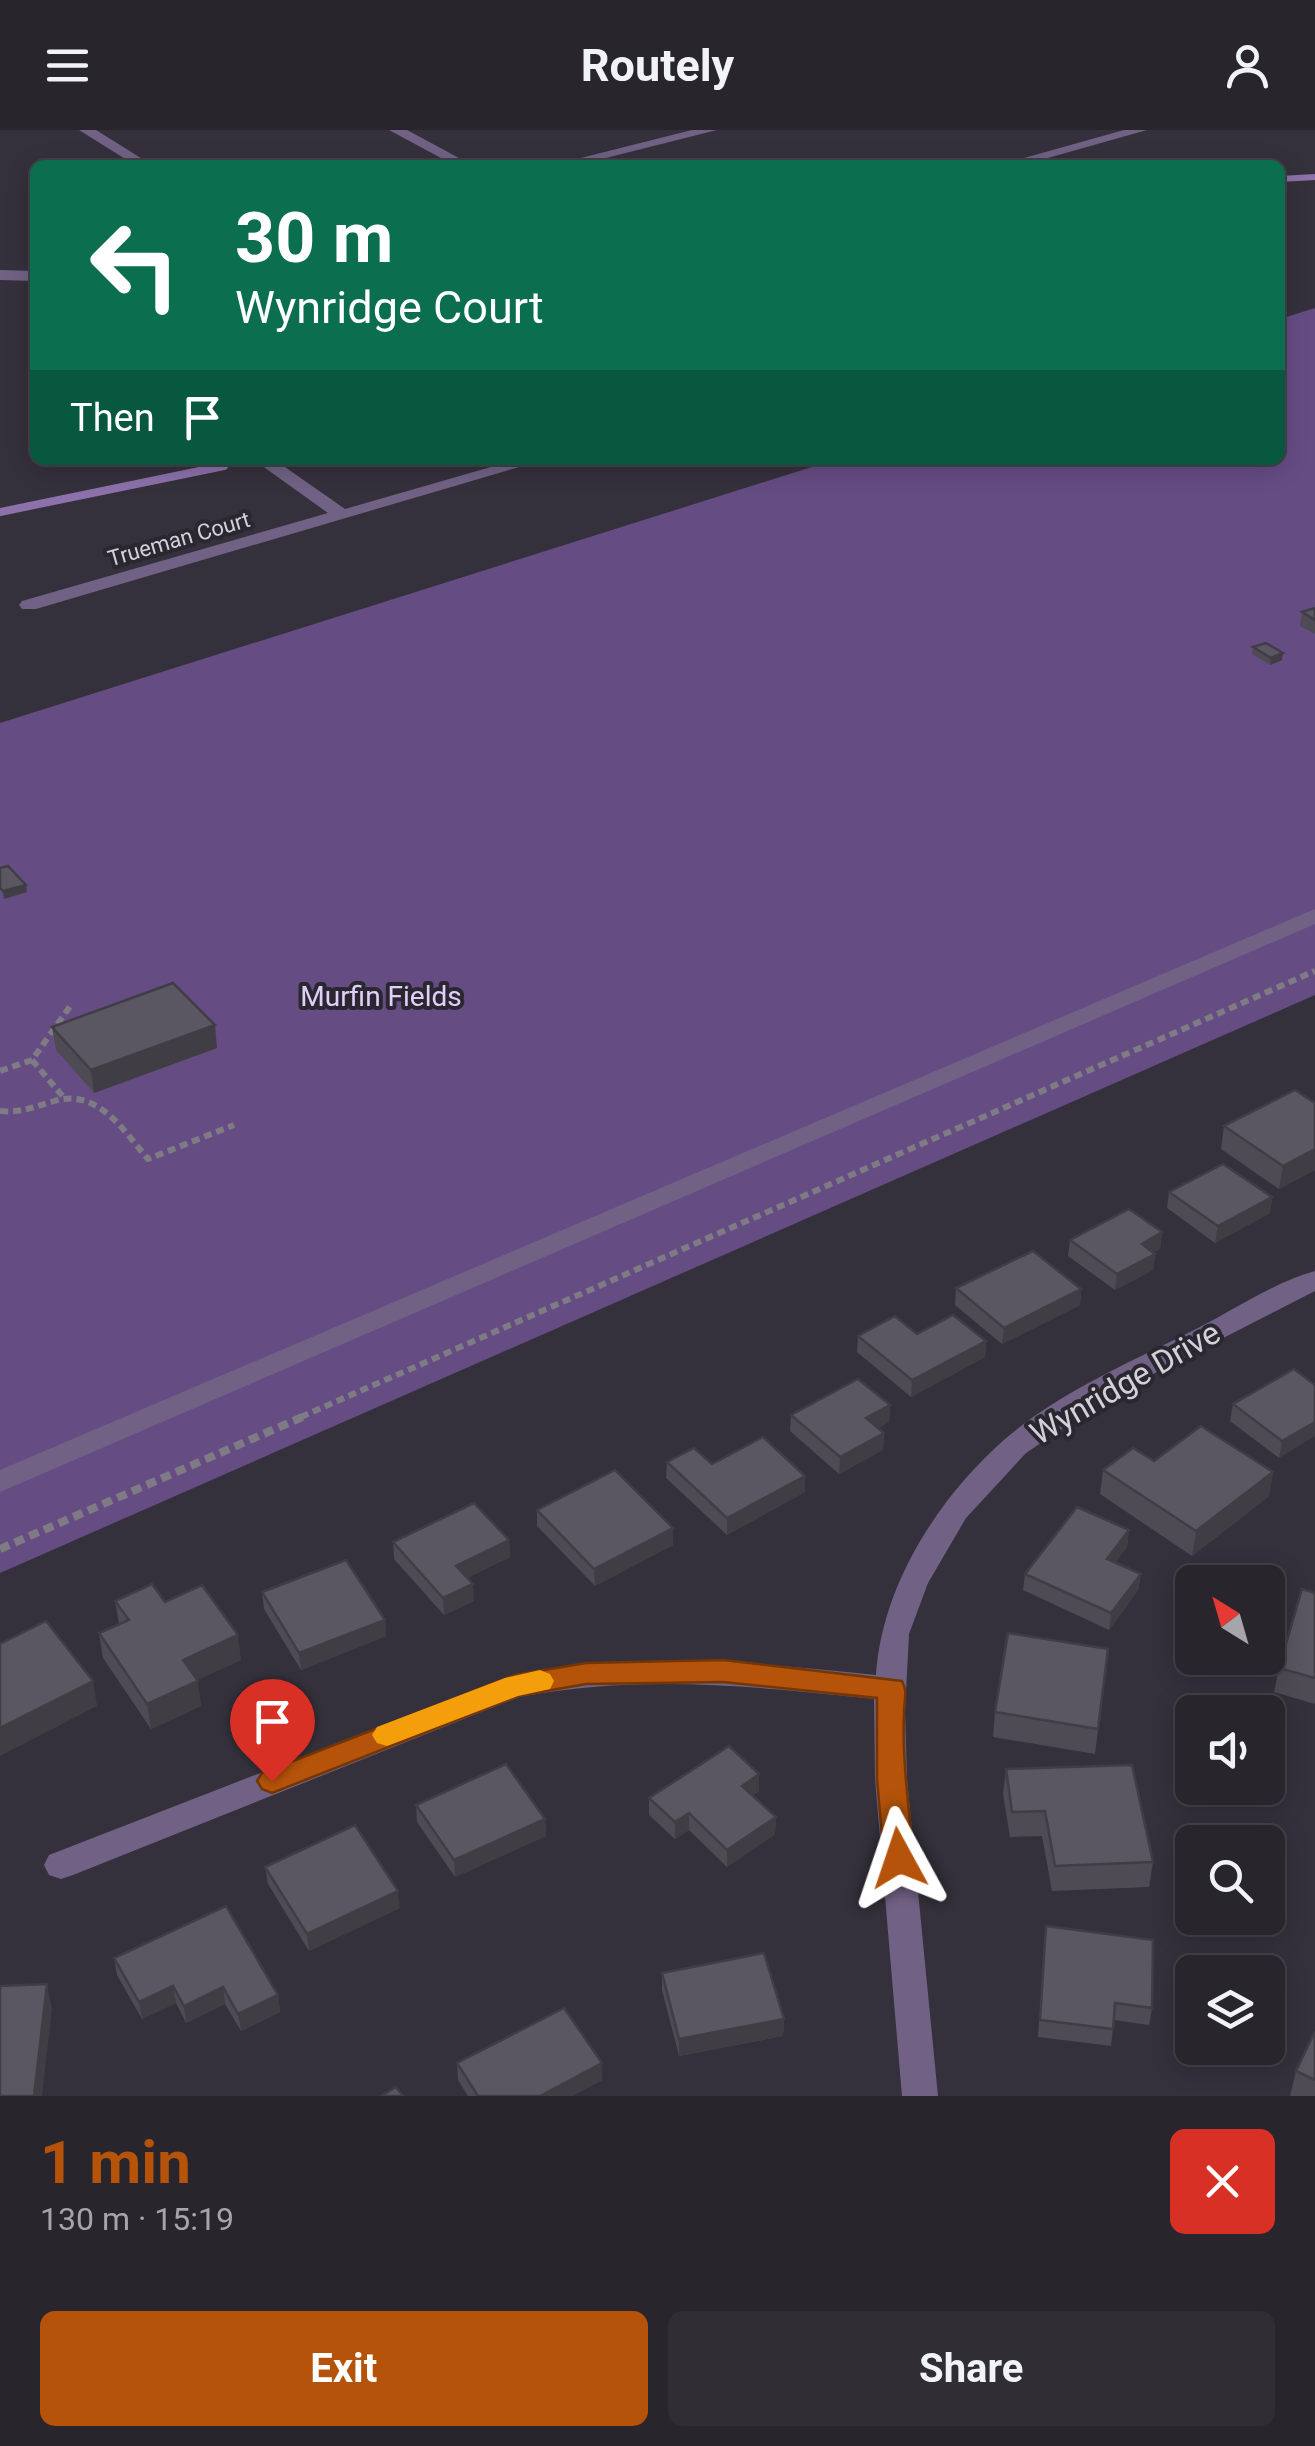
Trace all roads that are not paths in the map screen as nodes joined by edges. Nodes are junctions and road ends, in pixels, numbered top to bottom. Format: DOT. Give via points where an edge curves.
graph roads {
  1 [pos="86,130"];
  2 [pos="396,130"];
  3 [pos="707,130"];
  4 [pos="1140,130"];
  5 [pos="137,160"];
  6 [pos="455,160"];
  7 [pos="581,160"];
  8 [pos="1025,160"];
  9 [pos="0,275"];
  10 [pos="30,276"];
  11 [pos="270,465"];
  12 [pos="517,465"];
  13 [pos="342,515"];
  14 [pos="29,605"];
  15 [pos="1315,916"];
  16 [pos="1315,1280"];
  17 [pos="0,1482"];
  18 [pos="892,1689"];
  19 [pos="62,1865"];
  20 [pos="920,2096"];
  1 -- 5 [label="street"];
  2 -- 6 [label="street"];
  3 -- 7 [label="street"];
  4 -- 8 [label="street"];
  9 -- 10 [label="street"];
  11 -- 13 [label="street"];
  12 -- 13 [label="street, Trueman Court"];
  13 -- 14 [label="street, Trueman Court"];
  15 -- 17 [label="street"];
  16 -- 18 [label="street, Wynridge Drive" via="1102,1388 1016,1446 956,1511 913,1582 894,1634"];
  18 -- 19 [label="street" via="723,1671 586,1674 515,1686"];
  18 -- 20 [label="street, Wynridge Drive" via="892,1779"];
}
